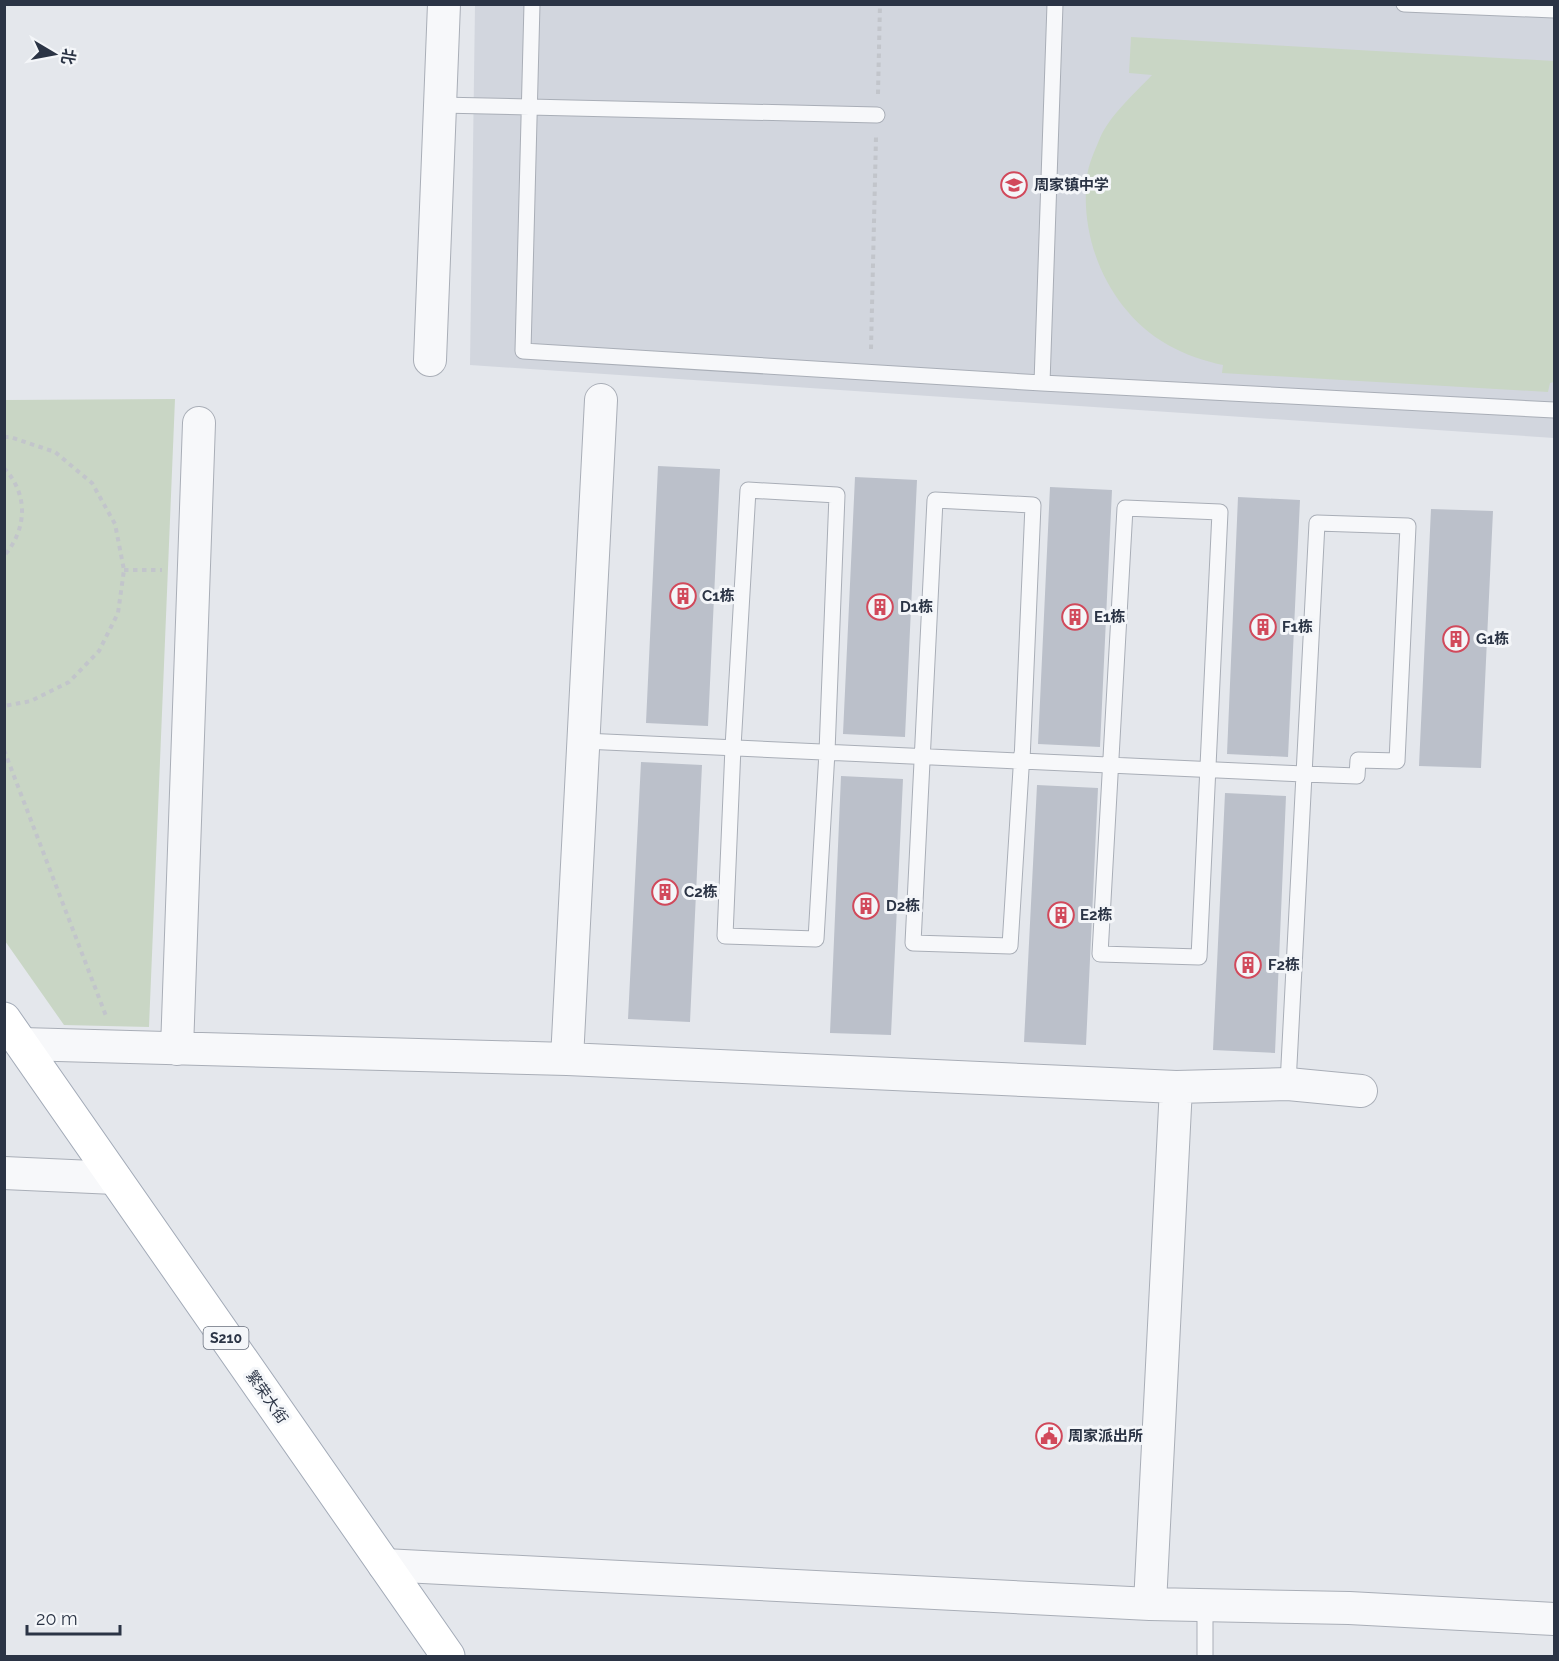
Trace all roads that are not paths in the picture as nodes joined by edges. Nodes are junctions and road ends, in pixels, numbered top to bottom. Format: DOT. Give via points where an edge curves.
graph roads {
  1 [pos="444,4"];
  2 [pos="532,4"];
  3 [pos="1055,4"];
  4 [pos="1404,4"];
  5 [pos="1554,9"];
  6 [pos="440,105"];
  7 [pos="528,107"];
  8 [pos="877,115"];
  9 [pos="430,360"];
  10 [pos="1042,383"];
  11 [pos="602,400"];
  12 [pos="1554,410"];
  13 [pos="199,423"];
  14 [pos="584,741"];
  15 [pos="733,747"];
  16 [pos="827,752"];
  17 [pos="922,756"];
  18 [pos="1022,761"];
  19 [pos="1110,765"];
  20 [pos="1209,770"];
  21 [pos="1304,774"];
  22 [pos="13,1032"];
  23 [pos="177,1049"];
  24 [pos="567,1059"];
  25 [pos="1288,1084"];
  26 [pos="1176,1088"];
  27 [pos="1361,1091"];
  28 [pos="4,1173"];
  29 [pos="115,1178"];
  30 [pos="384,1565"];
  31 [pos="1150,1604"];
  32 [pos="1205,1605"];
  33 [pos="1554,1619"];
  34 [pos="448,1656"];
  35 [pos="1205,1656"];
  1 -- 6 [label="street"];
  2 -- 7 [label="lane"];
  3 -- 10 [label="lane"];
  4 -- 5 [label="lane"];
  6 -- 7 [label="lane"];
  6 -- 9 [label="street"];
  7 -- 8 [label="lane"];
  7 -- 10 [label="lane" via="524,351"];
  10 -- 12 [label="lane"];
  11 -- 14 [label="street"];
  13 -- 23 [label="street"];
  14 -- 15 [label="lane"];
  14 -- 24 [label="street"];
  15 -- 16 [label="lane"];
  15 -- 16 [label="lane" via="725,936 816,939"];
  15 -- 16 [label="lane" via="748,490 837,495"];
  16 -- 17 [label="lane"];
  17 -- 18 [label="lane"];
  17 -- 18 [label="lane" via="913,943 1010,946"];
  17 -- 18 [label="lane" via="935,500 1033,505"];
  18 -- 19 [label="lane"];
  19 -- 20 [label="lane"];
  19 -- 20 [label="lane" via="1101,954 1199,957"];
  19 -- 20 [label="lane" via="1125,508 1220,512"];
  20 -- 21 [label="lane"];
  21 -- 21 [label="lane" via="1357,776 1358,760 1396,761 1408,526 1317,523"];
  21 -- 25 [label="lane"];
  22 -- 23 [label="street" via="118,1047"];
  22 -- 29 [label="main road, 繁荣大街 / S210"];
  23 -- 24 [label="street"];
  24 -- 26 [label="street"];
  25 -- 26 [label="street"];
  25 -- 27 [label="street"];
  26 -- 31 [label="street"];
  28 -- 29 [label="street"];
  29 -- 30 [label="main road, 繁荣大街 / S210"];
  30 -- 31 [label="street"];
  30 -- 34 [label="main road, 繁荣大街 / S210"];
  31 -- 32 [label="street"];
  32 -- 33 [label="street"];
  32 -- 35 [label="lane"];
}
